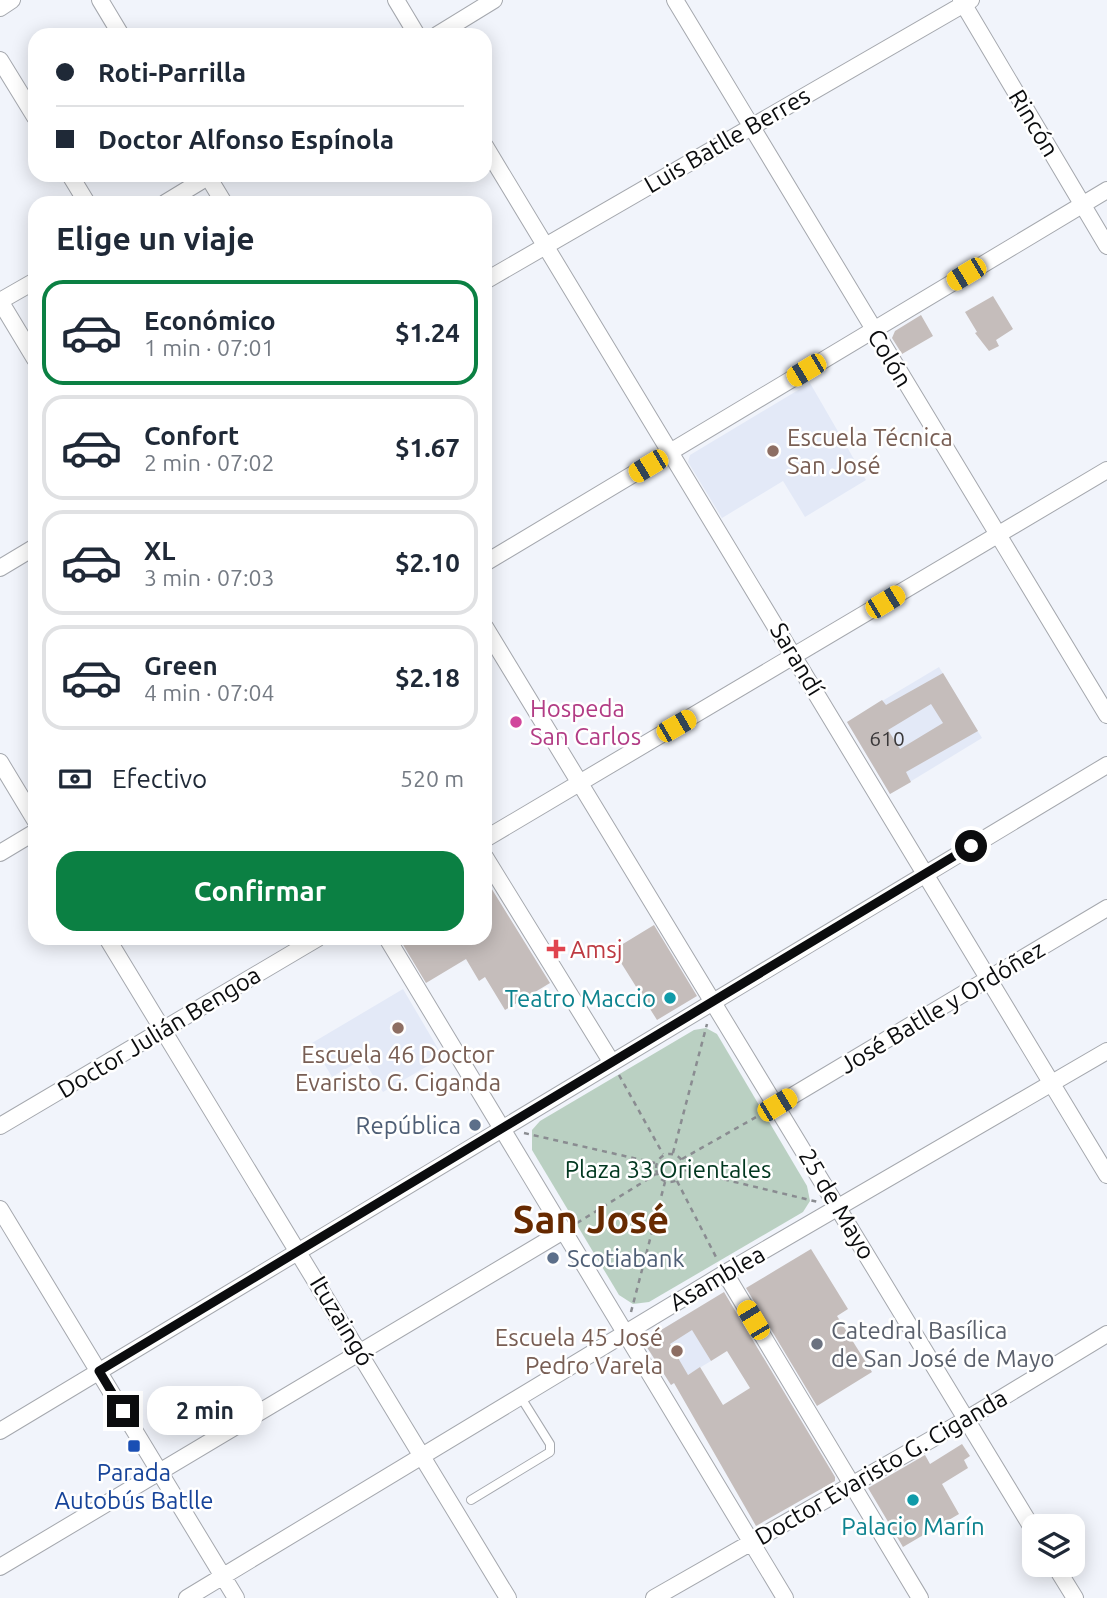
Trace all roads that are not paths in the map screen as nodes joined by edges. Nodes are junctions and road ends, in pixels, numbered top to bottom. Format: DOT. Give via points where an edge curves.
graph roads {
  1 [pos="12,0"];
  2 [pos="100,0"];
  3 [pos="396,0"];
  4 [pos="494,0"];
  5 [pos="675,0"];
  6 [pos="965,1"];
  7 [pos="0,8"];
  8 [pos="117,28"];
  9 [pos="413,28"];
  10 [pos="448,28"];
  11 [pos="0,60"];
  12 [pos="28,106"];
  13 [pos="751,125"];
  14 [pos="492,157"];
  15 [pos="199,182"];
  16 [pos="1107,190"];
  17 [pos="176,196"];
  18 [pos="1082,205"];
  19 [pos="546,246"];
  20 [pos="1107,246"];
  21 [pos="492,277"];
  22 [pos="28,285"];
  23 [pos="0,301"];
  24 [pos="873,330"];
  25 [pos="28,347"];
  26 [pos="671,452"];
  27 [pos="1107,470"];
  28 [pos="997,535"];
  29 [pos="28,551"];
  30 [pos="492,559"];
  31 [pos="0,568"];
  32 [pos="492,638"];
  33 [pos="794,655"];
  34 [pos="1107,715"];
  35 [pos="0,762"];
  36 [pos="1107,765"];
  37 [pos="581,782"];
  38 [pos="28,808"];
  39 [pos="492,835"];
  40 [pos="28,836"];
  41 [pos="0,853"];
  42 [pos="492,868"];
  43 [pos="926,873"];
  44 [pos="1107,908"];
  45 [pos="111,945"];
  46 [pos="306,945"];
  47 [pos="391,945"];
  48 [pos="990,979"];
  49 [pos="713,1003"];
  50 [pos="162,1030"];
  51 [pos="1107,1051"];
  52 [pos="612,1063"];
  53 [pos="1052,1084"];
  54 [pos="777,1105"];
  55 [pos="0,1126"];
  56 [pos="500,1128"];
  57 [pos="1107,1175"];
  58 [pos="839,1208"];
  59 [pos="0,1209"];
  60 [pos="565,1230"];
  61 [pos="298,1249"];
  62 [pos="725,1273"];
  63 [pos="625,1332"];
  64 [pos="1107,1334"];
  65 [pos="360,1351"];
  66 [pos="99,1371"];
  67 [pos="520,1396"];
  68 [pos="967,1419"];
  69 [pos="0,1431"];
  70 [pos="423,1455"];
  71 [pos="160,1471"];
  72 [pos="853,1484"];
  73 [pos="471,1500"];
  74 [pos="1024,1514"];
  75 [pos="752,1541"];
  76 [pos="0,1567"];
  77 [pos="223,1577"];
  78 [pos="1062,1577"];
  79 [pos="187,1598"];
  80 [pos="236,1598"];
  81 [pos="508,1598"];
  82 [pos="654,1598"];
  83 [pos="785,1598"];
  84 [pos="920,1598"];
  85 [pos="1074,1598"];
  1 -- 7 [label="street"];
  2 -- 8 [label="street"];
  3 -- 9 [label="street"];
  4 -- 10 [label="street"];
  5 -- 13 [label="street, Colón"];
  6 -- 13 [label="street, Luis Batlle Berres"];
  6 -- 18 [label="street, Rincón"];
  11 -- 12 [label="street"];
  13 -- 19 [label="street, Luis Batlle Berres"];
  13 -- 24 [label="street, Colón"];
  14 -- 19 [label="street, Sarandí"];
  15 -- 17 [label="street"];
  16 -- 18 [label="street"];
  18 -- 20 [label="street, Rincón"];
  18 -- 24 [label="street"];
  19 -- 21 [label="street, Luis Batlle Berres"];
  19 -- 26 [label="street, Sarandí"];
  22 -- 23 [label="street"];
  23 -- 25 [label="street"];
  24 -- 26 [label="street"];
  24 -- 28 [label="street, Colón"];
  26 -- 30 [label="street"];
  26 -- 33 [label="street, Sarandí"];
  27 -- 28 [label="street"];
  28 -- 33 [label="street"];
  28 -- 34 [label="street, Colón"];
  29 -- 31 [label="street"];
  32 -- 37 [label="street, 25 de Mayo"];
  33 -- 37 [label="street"];
  33 -- 43 [label="street, Sarandí"];
  35 -- 38 [label="street"];
  36 -- 43 [label="street"];
  37 -- 39 [label="street"];
  37 -- 49 [label="street, 25 de Mayo"];
  40 -- 41 [label="street"];
  42 -- 52 [label="street"];
  43 -- 48 [label="street, Sarandí"];
  43 -- 49 [label="street"];
  44 -- 48 [label="street, José Batlle y Ordóñez"];
  45 -- 50 [label="street, Ituzaingó"];
  46 -- 50 [label="street, Doctor Julián Bengoa"];
  47 -- 56 [label="street"];
  48 -- 53 [label="street, Sarandí"];
  48 -- 54 [label="street, José Batlle y Ordóñez"];
  49 -- 52 [label="street"];
  49 -- 54 [label="street, 25 de Mayo"];
  50 -- 55 [label="street, Doctor Julián Bengoa"];
  50 -- 61 [label="street, Ituzaingó"];
  51 -- 53 [label="street, Asamblea"];
  52 -- 56 [label="street"];
  53 -- 57 [label="street, Sarandí"];
  53 -- 58 [label="street, Asamblea"];
  54 -- 58 [label="street, 25 de Mayo"];
  56 -- 60 [label="street"];
  56 -- 61 [label="street"];
  58 -- 62 [label="street, Asamblea"];
  58 -- 68 [label="street, 25 de Mayo"];
  59 -- 66 [label="street"];
  60 -- 63 [label="street"];
  60 -- 65 [label="street"];
  61 -- 65 [label="street, Ituzaingó"];
  61 -- 66 [label="street"];
  62 -- 63 [label="street, Asamblea"];
  62 -- 72 [label="street"];
  63 -- 67 [label="street, Asamblea"];
  63 -- 75 [label="street"];
  64 -- 68 [label="street, Doctor Evaristo G. Ciganda"];
  65 -- 70 [label="street, Ituzaingó"];
  65 -- 71 [label="street"];
  66 -- 69 [label="street"];
  66 -- 71 [label="street"];
  67 -- 70 [label="street, Asamblea"];
  67 -- 73 [label="lane" via="550,1451"];
  68 -- 72 [label="street, Doctor Evaristo G. Ciganda"];
  68 -- 74 [label="street, 25 de Mayo"];
  70 -- 77 [label="street, Asamblea"];
  70 -- 81 [label="street, Ituzaingó"];
  71 -- 76 [label="street"];
  71 -- 77 [label="street"];
  72 -- 75 [label="street, Doctor Evaristo G. Ciganda"];
  72 -- 84 [label="street"];
  75 -- 82 [label="street, Doctor Evaristo G. Ciganda"];
  75 -- 83 [label="street"];
  77 -- 79 [label="street, Asamblea"];
  77 -- 80 [label="street"];
  78 -- 85 [label="street"];
}
